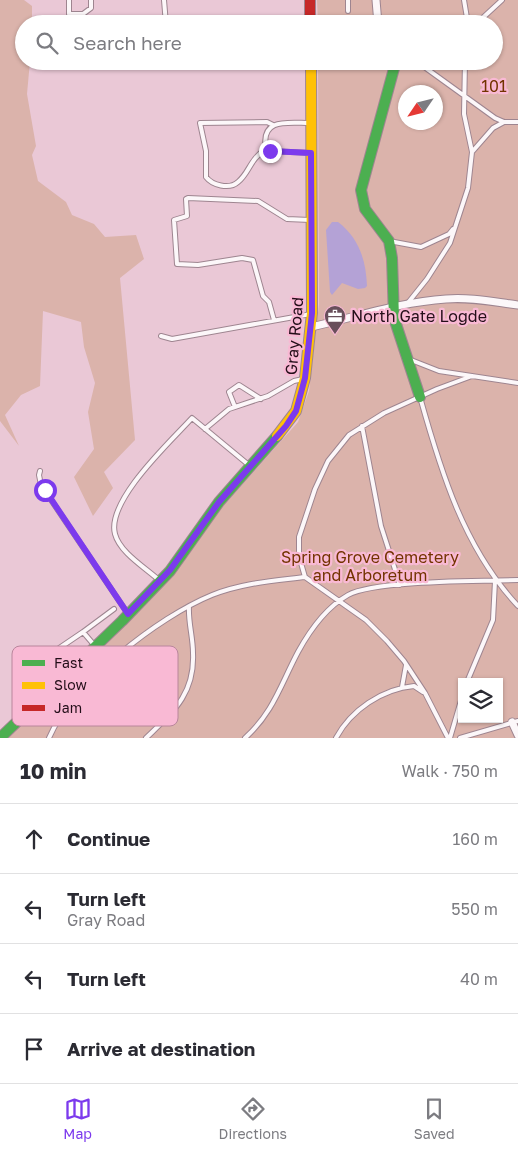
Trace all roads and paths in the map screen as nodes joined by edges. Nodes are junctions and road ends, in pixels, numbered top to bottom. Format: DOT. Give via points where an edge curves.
graph roads {
  1 [pos="69,0"];
  2 [pos="91,0"];
  3 [pos="164,0"];
  4 [pos="310,0"];
  5 [pos="348,0"];
  6 [pos="376,0"];
  7 [pos="464,0"];
  8 [pos="502,0"];
  9 [pos="348,11"];
  10 [pos="165,15"];
  11 [pos="310,15"];
  12 [pos="377,15"];
  13 [pos="466,15"];
  14 [pos="486,15"];
  15 [pos="310,70"];
  16 [pos="393,70"];
  17 [pos="429,70"];
  18 [pos="464,70"];
  19 [pos="463,93"];
  20 [pos="504,122"];
  21 [pos="518,122"];
  22 [pos="311,123"];
  23 [pos="273,125"];
  24 [pos="266,150"];
  25 [pos="472,152"];
  26 [pos="311,153"];
  27 [pos="312,220"];
  28 [pos="458,223"];
  29 [pos="389,241"];
  30 [pos="407,304"];
  31 [pos="518,305"];
  32 [pos="393,308"];
  33 [pos="312,313"];
  34 [pos="274,320"];
  35 [pos="311,327"];
  36 [pos="161,336"];
  37 [pos="409,359"];
  38 [pos="472,376"];
  39 [pos="305,378"];
  40 [pos="518,383"];
  41 [pos="420,397"];
  42 [pos="261,399"];
  43 [pos="235,407"];
  44 [pos="362,426"];
  45 [pos="205,429"];
  46 [pos="250,467"];
  47 [pos="40,472"];
  48 [pos="305,577"];
  49 [pos="518,580"];
  50 [pos="160,581"];
  51 [pos="495,581"];
  52 [pos="400,585"];
  53 [pos="341,601"];
  54 [pos="189,606"];
  55 [pos="518,606"];
  56 [pos="114,609"];
  57 [pos="128,614"];
  58 [pos="83,632"];
  59 [pos="62,646"];
  60 [pos="95,646"];
  61 [pos="133,646"];
  62 [pos="406,665"];
  63 [pos="469,678"];
  64 [pos="402,687"];
  65 [pos="424,693"];
  66 [pos="178,705"];
  67 [pos="458,710"];
  68 [pos="515,722"];
  69 [pos="12,726"];
  70 [pos="56,726"];
  71 [pos="158,726"];
  72 [pos="518,735"];
  73 [pos="0,738"];
  74 [pos="49,738"];
  75 [pos="146,738"];
  76 [pos="245,738"];
  77 [pos="336,738"];
  78 [pos="449,738"];
  79 [pos="460,738"];
  1 -- 2 [label="lane" via="69,14 83,14 91,8"];
  3 -- 10 [label="lane"];
  4 -- 11 [label="street"];
  5 -- 9 [label="lane"];
  6 -- 12 [label="street"];
  7 -- 13 [label="lane"];
  8 -- 14 [label="lane"];
  15 -- 22 [label="street, Gray Road"];
  16 -- 29 [label="street" via="362,190 367,214"];
  17 -- 19 [label="lane"];
  18 -- 19 [label="lane"];
  19 -- 20 [label="lane" via="481,109"];
  19 -- 25 [label="lane"];
  20 -- 21 [label="lane"];
  20 -- 25 [label="lane" via="493,128"];
  22 -- 23 [label="lane"];
  22 -- 26 [label="street, Gray Road"];
  23 -- 24 [label="lane" via="265,136"];
  23 -- 24 [label="lane" via="240,121 200,123 206,151 206,177 212,183 229,186 237,183 254,158"];
  24 -- 26 [label="lane"];
  25 -- 28 [label="lane" via="468,188"];
  26 -- 27 [label="street, Gray Road"];
  27 -- 33 [label="street, Gray Road"];
  27 -- 34 [label="lane" via="287,219 258,201 188,198 187,216 174,220 177,264 198,265 242,258 252,260"];
  28 -- 29 [label="lane" via="449,234 421,248"];
  28 -- 30 [label="lane" via="440,257"];
  29 -- 32 [label="street"];
  30 -- 31 [label="street" via="461,299"];
  30 -- 32 [label="street"];
  32 -- 35 [label="street"];
  32 -- 37 [label="street"];
  33 -- 34 [label="lane"];
  33 -- 35 [label="street, Gray Road"];
  34 -- 36 [label="lane" via="172,339"];
  35 -- 39 [label="street, Gray Road"];
  37 -- 38 [label="lane" via="440,372"];
  37 -- 41 [label="street"];
  38 -- 40 [label="lane"];
  38 -- 41 [label="lane"];
  39 -- 42 [label="lane"];
  39 -- 46 [label="street, Gray Road" via="292,419"];
  41 -- 44 [label="lane"];
  41 -- 51 [label="lane" via="450,494"];
  42 -- 43 [label="lane"];
  42 -- 43 [label="lane" via="239,385 229,392"];
  43 -- 45 [label="lane"];
  44 -- 48 [label="lane" via="339,445 315,489 299,537 299,556"];
  44 -- 52 [label="lane" via="381,526"];
  45 -- 46 [label="lane"];
  45 -- 50 [label="lane" via="192,418 125,493 117,510 114,523 119,542"];
  46 -- 50 [label="street, Gray Road" via="219,502"];
  47 -- 57 [label="lane" via="41,485"];
  48 -- 53 [label="lane"];
  48 -- 54 [label="lane" via="240,586"];
  49 -- 51 [label="lane"];
  50 -- 57 [label="street, Gray Road"];
  51 -- 52 [label="lane"];
  51 -- 55 [label="lane"];
  51 -- 63 [label="lane" via="493,620"];
  52 -- 53 [label="lane" via="364,589"];
  53 -- 62 [label="lane" via="371,625"];
  53 -- 76 [label="lane" via="312,630 271,710"];
  54 -- 61 [label="lane"];
  54 -- 66 [label="lane" via="193,675 187,693"];
  56 -- 58 [label="lane"];
  57 -- 60 [label="street, Gray Road"];
  58 -- 59 [label="lane"];
  58 -- 60 [label="lane"];
  62 -- 64 [label="lane"];
  62 -- 65 [label="lane"];
  64 -- 65 [label="lane" via="414,686"];
  64 -- 77 [label="lane" via="359,708"];
  65 -- 78 [label="lane"];
  67 -- 78 [label="lane"];
  68 -- 72 [label="street"];
  68 -- 79 [label="lane"];
  69 -- 73 [label="street, Gray Road"];
  70 -- 74 [label="lane"];
  71 -- 75 [label="lane"];
}
